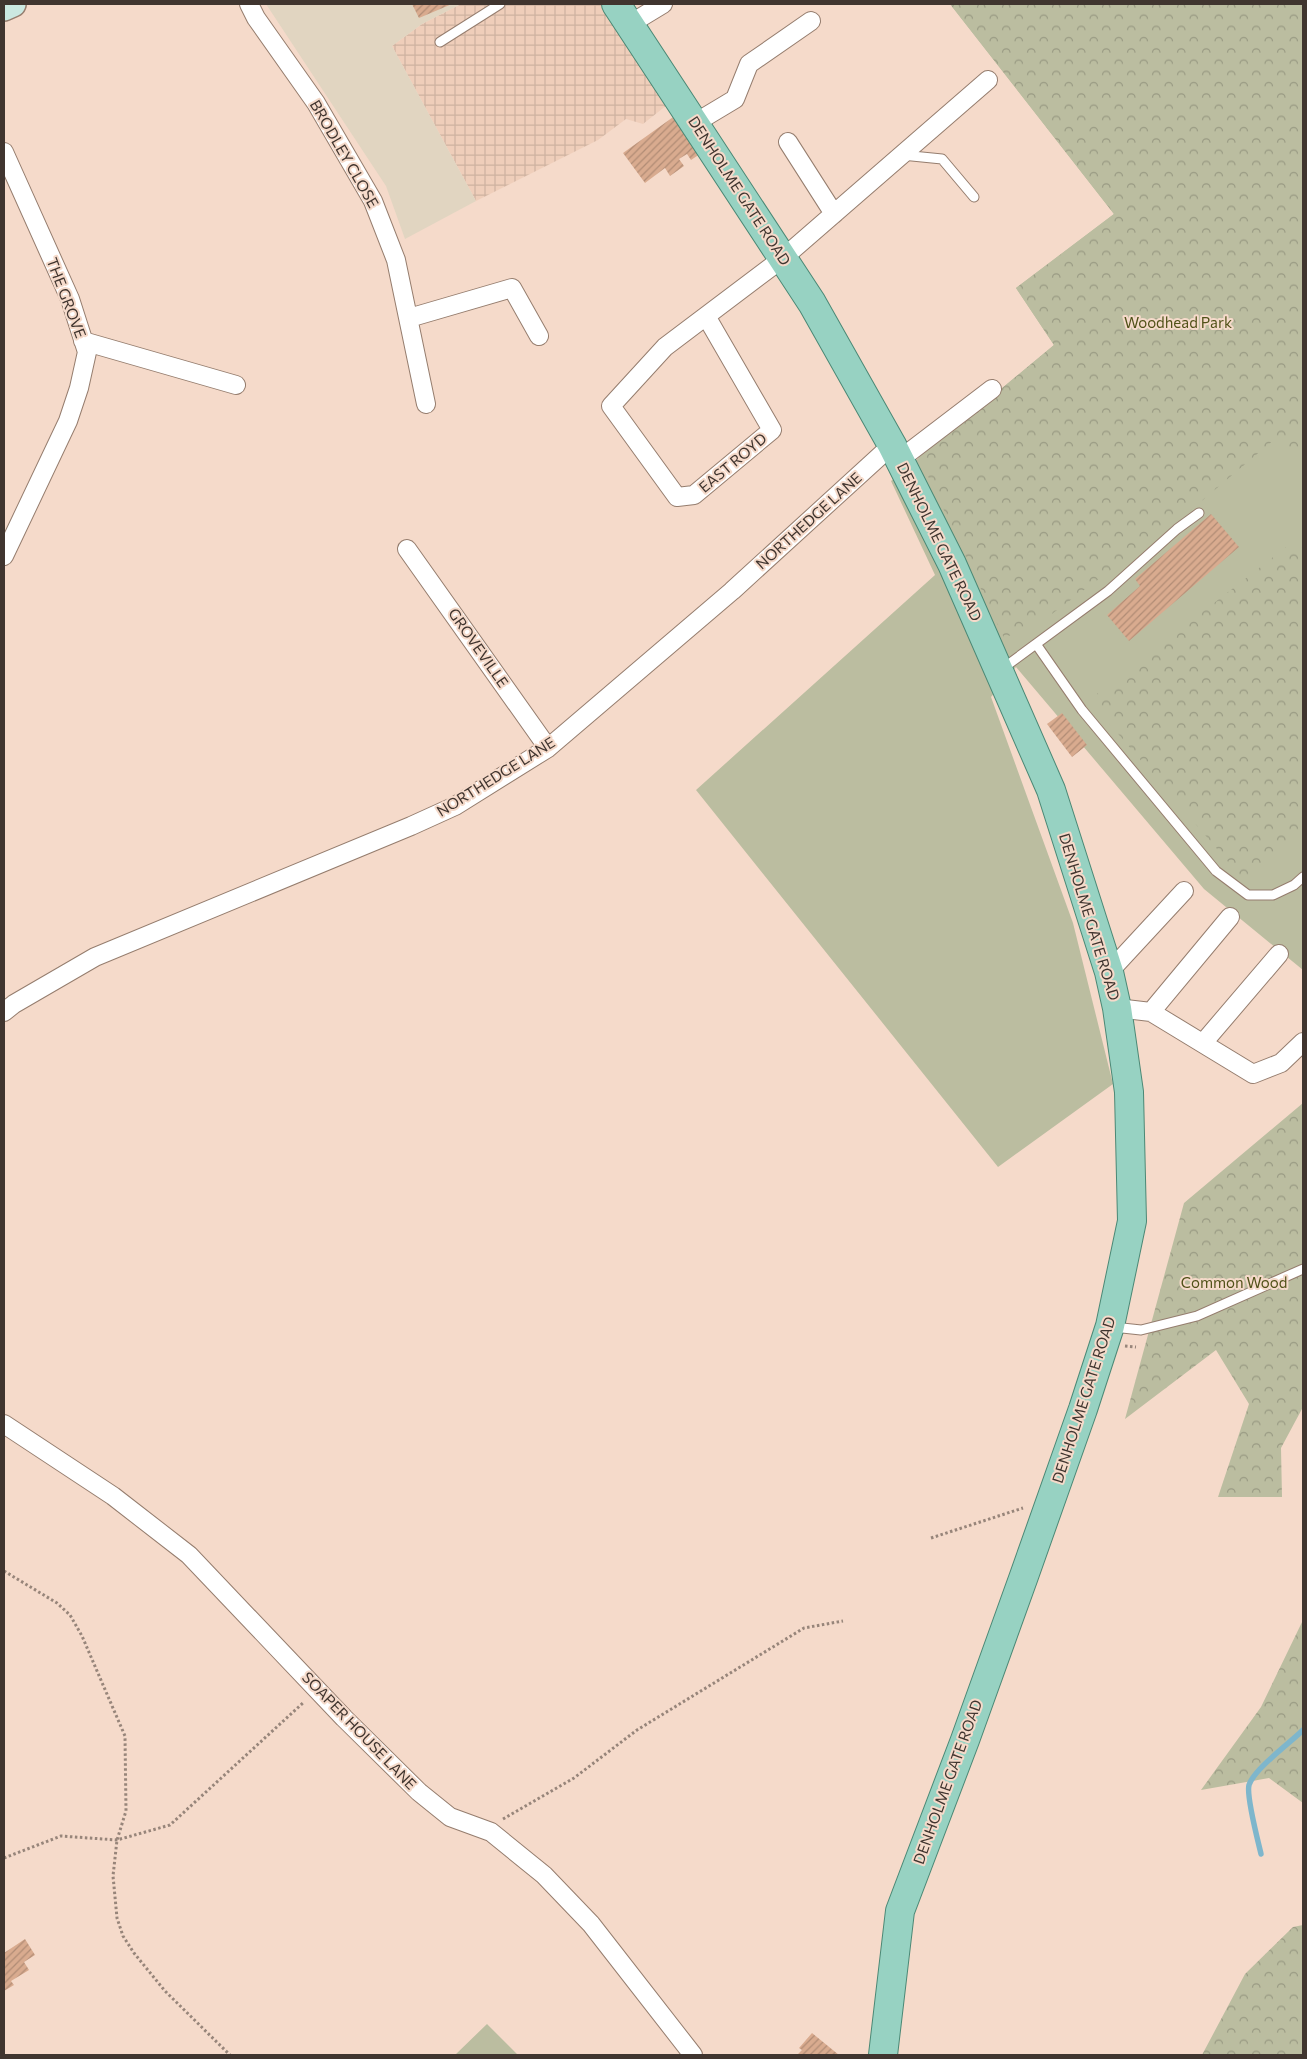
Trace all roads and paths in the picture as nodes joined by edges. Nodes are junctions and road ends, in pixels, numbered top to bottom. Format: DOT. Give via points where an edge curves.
graph roads {
  1 [pos="13,4"];
  2 [pos="250,4"];
  3 [pos="500,4"];
  4 [pos="664,4"];
  5 [pos="4,8"];
  6 [pos="623,14"];
  7 [pos="811,20"];
  8 [pos="440,42"];
  9 [pos="988,80"];
  10 [pos="695,123"];
  11 [pos="788,142"];
  12 [pos="4,152"];
  13 [pos="902,155"];
  14 [pos="974,197"];
  15 [pos="834,214"];
  16 [pos="783,258"];
  17 [pos="706,316"];
  18 [pos="410,318"];
  19 [pos="539,336"];
  20 [pos="83,341"];
  21 [pos="236,385"];
  22 [pos="992,389"];
  23 [pos="426,404"];
  24 [pos="896,453"];
  25 [pos="1200,513"];
  26 [pos="407,549"];
  27 [pos="4,556"];
  28 [pos="1036,644"];
  29 [pos="1000,671"];
  30 [pos="548,748"];
  31 [pos="1303,877"];
  32 [pos="1184,891"];
  33 [pos="1230,917"];
  34 [pos="1279,954"];
  35 [pos="1109,972"];
  36 [pos="1117,1008"];
  37 [pos="4,1012"];
  38 [pos="1151,1012"];
  39 [pos="1303,1042"];
  40 [pos="1203,1043"];
  41 [pos="1303,1269"];
  42 [pos="1110,1326"];
  43 [pos="4,1424"];
  44 [pos="1051,1499"];
  45 [pos="931,1538"];
  46 [pos="4,1571"];
  47 [pos="843,1621"];
  48 [pos="318,1689"];
  49 [pos="491,1832"];
  50 [pos="117,1840"];
  51 [pos="4,1858"];
  52 [pos="230,2055"];
  53 [pos="693,2055"];
  54 [pos="883,2055"];
  1 -- 5 [label="street"];
  2 -- 18 [label="street, BRODLEY CLOSE" via="256,18 316,103 373,201 396,260"];
  3 -- 8 [label="lane"];
  4 -- 6 [label="street"];
  6 -- 10 [label="main road, DENHOLME GATE ROAD"];
  7 -- 10 [label="street" via="749,64 735,99"];
  9 -- 13 [label="street"];
  10 -- 16 [label="main road, DENHOLME GATE ROAD"];
  11 -- 15 [label="street"];
  12 -- 20 [label="street, THE GROVE" via="70,299"];
  13 -- 14 [label="lane" via="942,159"];
  13 -- 15 [label="street"];
  15 -- 16 [label="street"];
  16 -- 17 [label="street"];
  16 -- 24 [label="main road, DENHOLME GATE ROAD" via="812,303"];
  17 -- 17 [label="street, EAST ROYD" via="772,430 694,495 677,498 611,406 665,347"];
  18 -- 19 [label="street" via="512,288"];
  18 -- 23 [label="street, BRODLEY CLOSE"];
  20 -- 21 [label="street"];
  20 -- 27 [label="street, THE GROVE" via="87,352 68,421"];
  22 -- 24 [label="street, NORTHEDGE LANE"];
  24 -- 29 [label="main road, DENHOLME GATE ROAD" via="952,564"];
  24 -- 30 [label="street, NORTHEDGE LANE"];
  25 -- 28 [label="lane" via="1177,528 1108,591"];
  26 -- 30 [label="street, GROVEVILLE"];
  28 -- 29 [label="lane"];
  28 -- 31 [label="lane" via="1082,710 1216,871 1248,895 1273,895"];
  29 -- 35 [label="main road, DENHOLME GATE ROAD" via="1051,790"];
  30 -- 37 [label="street, NORTHEDGE LANE" via="456,806 95,957"];
  32 -- 35 [label="street"];
  33 -- 38 [label="street"];
  34 -- 40 [label="street"];
  35 -- 36 [label="main road, DENHOLME GATE ROAD"];
  36 -- 38 [label="street"];
  36 -- 42 [label="main road, DENHOLME GATE ROAD" via="1129,1092 1132,1221"];
  38 -- 40 [label="street"];
  39 -- 40 [label="street" via="1281,1064 1254,1074"];
  41 -- 42 [label="lane" via="1197,1316 1141,1330"];
  42 -- 44 [label="main road, DENHOLME GATE ROAD"];
  43 -- 48 [label="street, SOAPER HOUSE LANE" via="113,1496 188,1555"];
  44 -- 45 [label="path"];
  44 -- 54 [label="main road, DENHOLME GATE ROAD" via="900,1911"];
  46 -- 50 [label="path" via="70,1615 125,1736 126,1811"];
  47 -- 49 [label="path" via="804,1628 637,1730 574,1778 497,1822"];
  48 -- 49 [label="street, SOAPER HOUSE LANE" via="437,1807 450,1817"];
  48 -- 50 [label="path" via="170,1825"];
  49 -- 53 [label="street, SOAPER HOUSE LANE" via="544,1875 591,1924"];
  50 -- 51 [label="path" via="60,1836"];
  50 -- 52 [label="path" via="113,1876 117,1918 123,1936 165,1991"];
}
